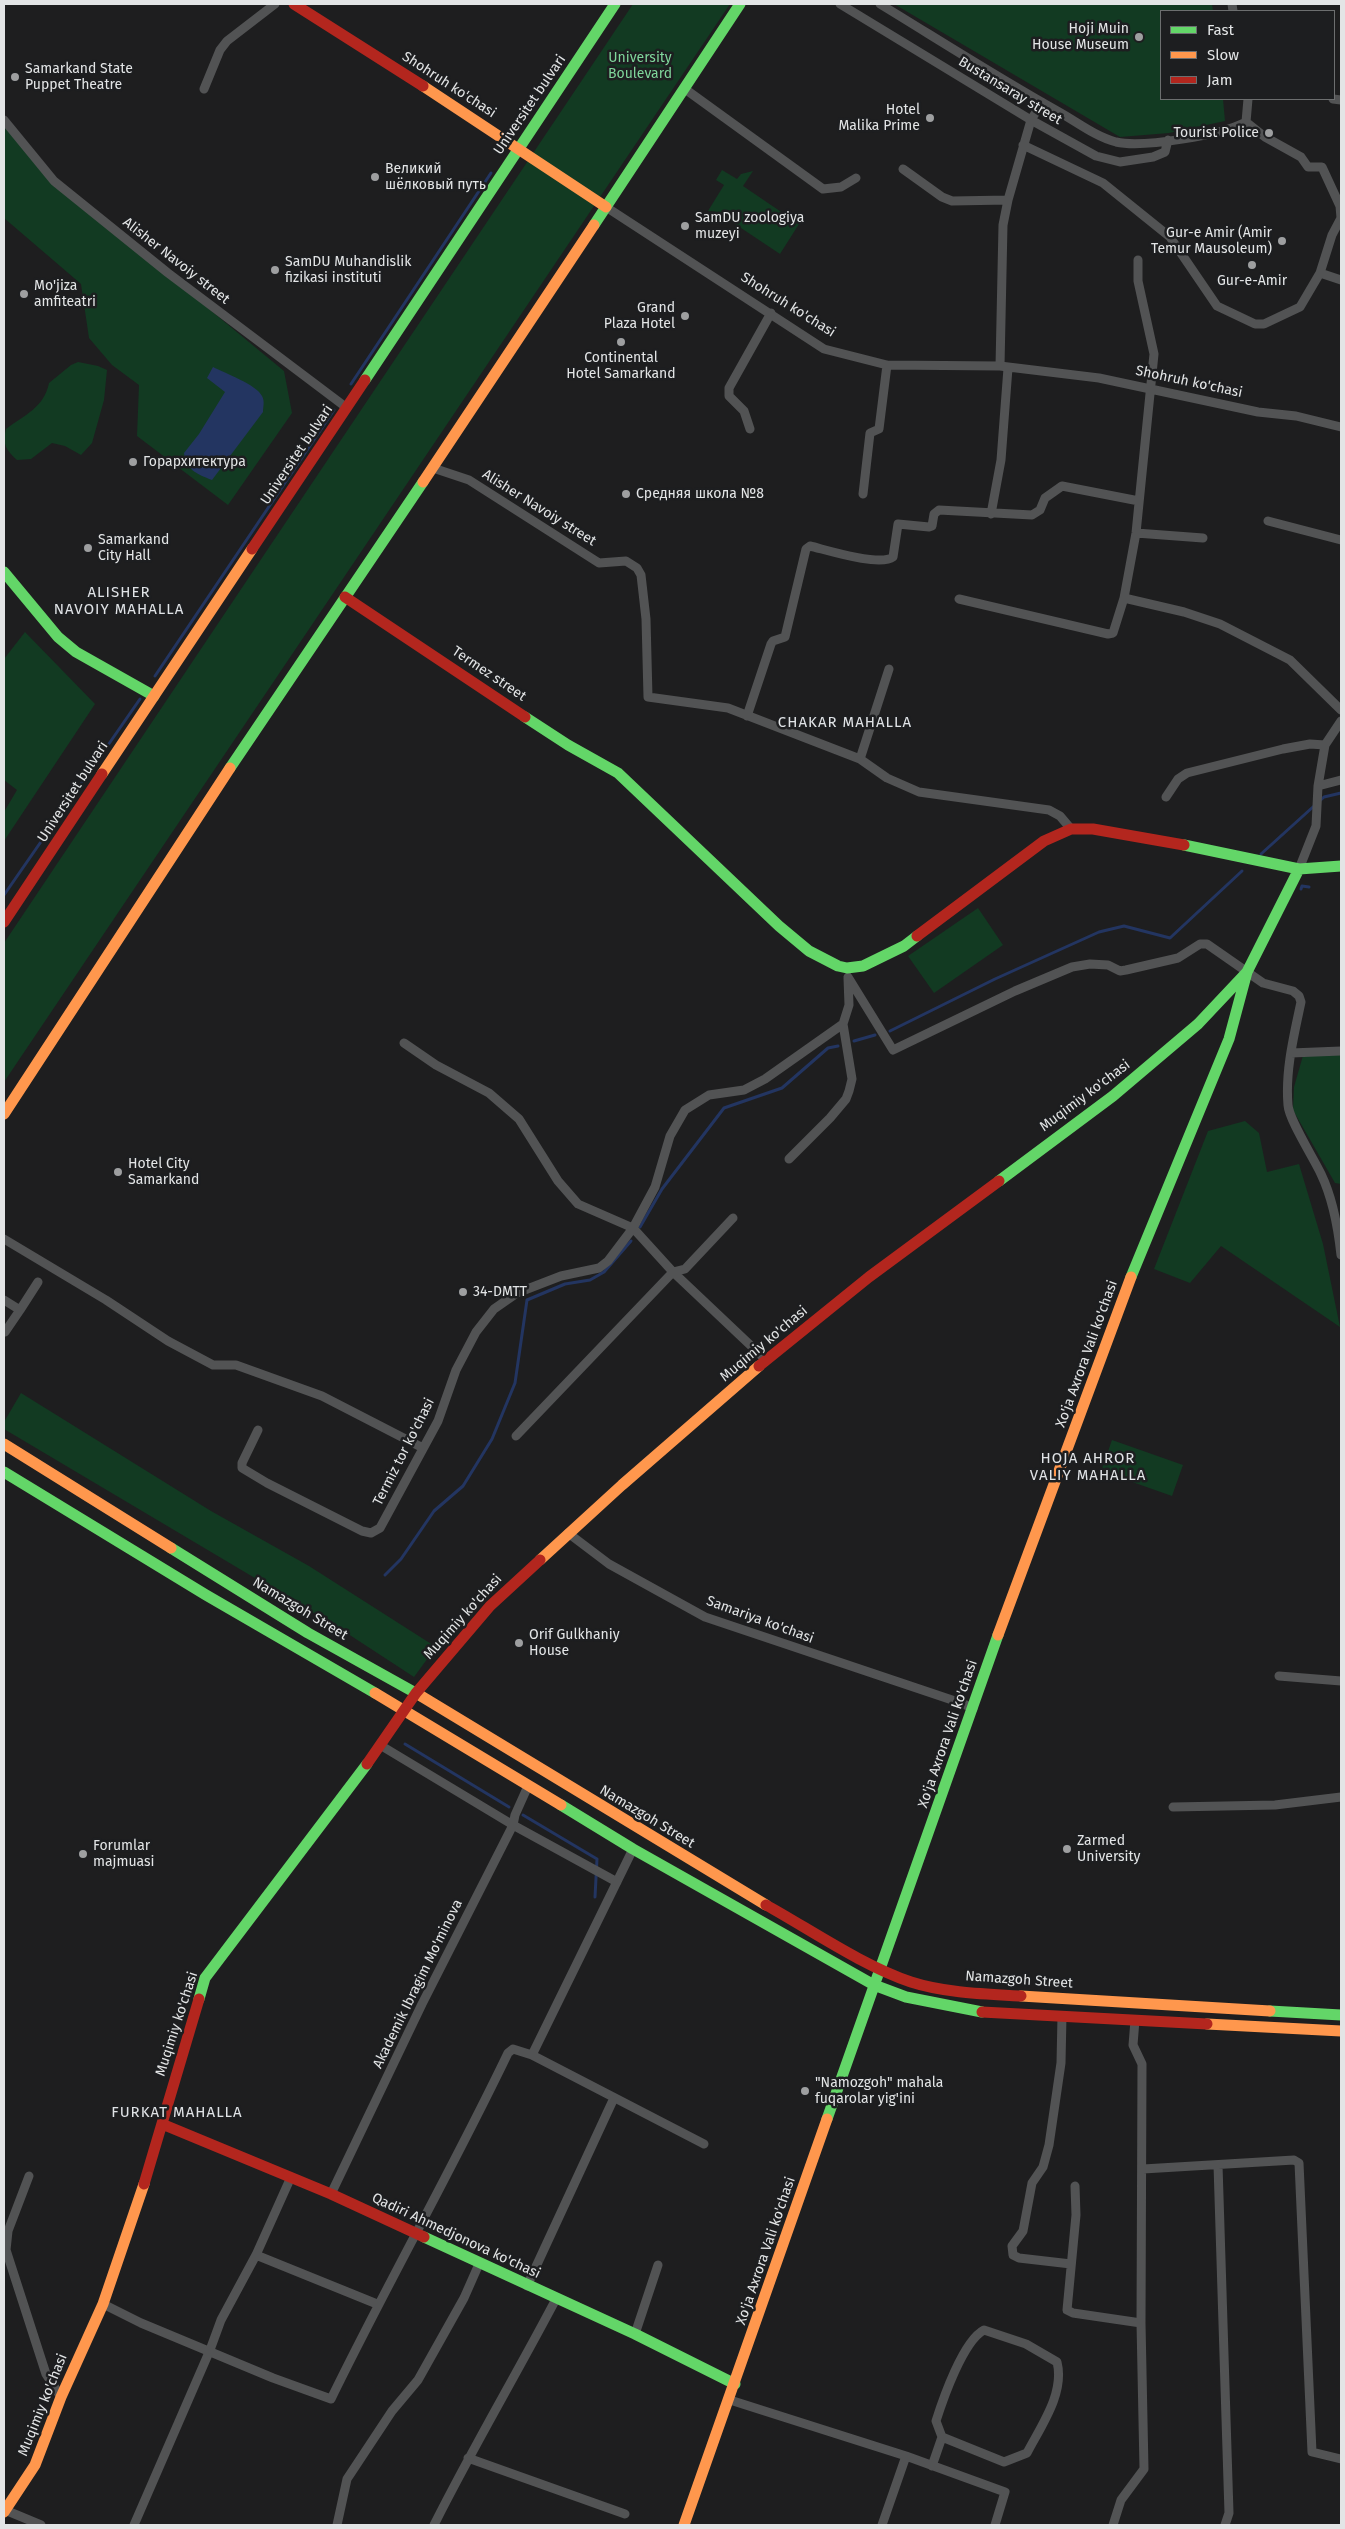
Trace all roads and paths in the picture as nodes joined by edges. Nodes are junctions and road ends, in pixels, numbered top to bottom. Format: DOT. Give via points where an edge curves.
graph roads {
  1 [pos="275,4"];
  2 [pos="294,4"];
  3 [pos="615,4"];
  4 [pos="840,4"];
  5 [pos="880,4"];
  6 [pos="738,6"];
  7 [pos="204,89"];
  8 [pos="685,89"];
  9 [pos="1248,100"];
  10 [pos="1042,102"];
  11 [pos="4,120"];
  12 [pos="1031,120"];
  13 [pos="1246,122"];
  14 [pos="1168,140"];
  15 [pos="1023,146"];
  16 [pos="519,148"];
  17 [pos="903,170"];
  18 [pos="856,178"];
  19 [pos="1008,200"];
  20 [pos="606,207"];
  21 [pos="1138,260"];
  22 [pos="1320,274"];
  23 [pos="1341,280"];
  24 [pos="771,313"];
  25 [pos="887,365"];
  26 [pos="1004,367"];
  27 [pos="1150,389"];
  28 [pos="347,408"];
  29 [pos="1341,427"];
  30 [pos="750,429"];
  31 [pos="433,468"];
  32 [pos="863,494"];
  33 [pos="1140,501"];
  34 [pos="991,514"];
  35 [pos="1268,521"];
  36 [pos="1136,533"];
  37 [pos="1203,538"];
  38 [pos="1341,540"];
  39 [pos="4,572"];
  40 [pos="345,597"];
  41 [pos="1124,598"];
  42 [pos="960,599"];
  43 [pos="889,669"];
  44 [pos="154,696"];
  45 [pos="1341,710"];
  46 [pos="747,716"];
  47 [pos="1341,721"];
  48 [pos="1325,745"];
  49 [pos="860,759"];
  50 [pos="1341,780"];
  51 [pos="1318,786"];
  52 [pos="1166,797"];
  53 [pos="1071,829"];
  54 [pos="1341,866"];
  55 [pos="1299,869"];
  56 [pos="4,922"];
  57 [pos="1247,972"];
  58 [pos="848,973"];
  59 [pos="843,1024"];
  60 [pos="404,1043"];
  61 [pos="1341,1052"];
  62 [pos="1291,1053"];
  63 [pos="4,1114"];
  64 [pos="789,1159"];
  65 [pos="733,1218"];
  66 [pos="633,1228"];
  67 [pos="4,1239"];
  68 [pos="1341,1255"];
  69 [pos="673,1272"];
  70 [pos="38,1282"];
  71 [pos="4,1300"];
  72 [pos="20,1310"];
  73 [pos="5,1332"];
  74 [pos="766,1360"];
  75 [pos="258,1430"];
  76 [pos="516,1436"];
  77 [pos="4,1444"];
  78 [pos="423,1448"];
  79 [pos="4,1472"];
  80 [pos="568,1533"];
  81 [pos="216,1576"];
  82 [pos="203,1593"];
  83 [pos="1279,1676"];
  84 [pos="1341,1681"];
  85 [pos="416,1693"];
  86 [pos="403,1709"];
  87 [pos="973,1709"];
  88 [pos="380,1746"];
  89 [pos="528,1786"];
  90 [pos="1341,1797"];
  91 [pos="1173,1807"];
  92 [pos="513,1825"];
  93 [pos="632,1849"];
  94 [pos="617,1882"];
  95 [pos="880,1969"];
  96 [pos="874,1985"];
  97 [pos="1341,2015"];
  98 [pos="1062,2016"];
  99 [pos="1135,2020"];
  100 [pos="1341,2031"];
  101 [pos="532,2055"];
  102 [pos="614,2098"];
  103 [pos="162,2124"];
  104 [pos="704,2144"];
  105 [pos="1218,2165"];
  106 [pos="1143,2169"];
  107 [pos="28,2176"];
  108 [pos="291,2177"];
  109 [pos="1075,2186"];
  110 [pos="331,2194"];
  111 [pos="417,2234"];
  112 [pos="256,2255"];
  113 [pos="479,2264"];
  114 [pos="1071,2264"];
  115 [pos="658,2265"];
  116 [pos="527,2286"];
  117 [pos="556,2299"];
  118 [pos="103,2304"];
  119 [pos="377,2304"];
  120 [pos="1141,2323"];
  121 [pos="634,2334"];
  122 [pos="210,2350"];
  123 [pos="735,2384"];
  124 [pos="61,2397"];
  125 [pos="730,2400"];
  126 [pos="942,2437"];
  127 [pos="906,2456"];
  128 [pos="468,2458"];
  129 [pos="1341,2458"];
  130 [pos="932,2466"];
  131 [pos="5,2511"];
  132 [pos="625,2514"];
  133 [pos="41,2525"];
  134 [pos="134,2525"];
  135 [pos="337,2525"];
  136 [pos="434,2525"];
  137 [pos="684,2525"];
  138 [pos="882,2525"];
  139 [pos="995,2525"];
  140 [pos="1113,2525"];
  141 [pos="1225,2525"];
  1 -- 7 [label="street" via="227,41"];
  2 -- 16 [label="main road, Shohruh ko'chasi"];
  3 -- 16 [label="main road, Universitet bulvari"];
  4 -- 12 [label="street, Bustansaray street"];
  5 -- 10 [label="street, Bustansaray street"];
  6 -- 8 [label="main road"];
  8 -- 18 [label="street" via="823,189 841,187"];
  8 -- 20 [label="main road"];
  9 -- 13 [label="street"];
  10 -- 12 [label="street"];
  10 -- 14 [label="street, Bustansaray street" via="1113,141 1136,144"];
  11 -- 28 [label="street, Alisher Navoiy street" via="54,181 176,279"];
  12 -- 14 [label="street, Bustansaray street" via="1096,156 1120,162 1153,158 1164,152"];
  12 -- 15 [label="street"];
  13 -- 14 [label="street, Bustansaray street" via="1216,132"];
  13 -- 22 [label="street" via="1302,158 1308,167 1322,167 1340,206 1341,218"];
  15 -- 19 [label="street"];
  15 -- 22 [label="street" via="1103,183 1170,237 1217,306 1255,324 1264,324 1300,308"];
  16 -- 20 [label="main road, Shohruh ko'chasi"];
  16 -- 28 [label="main road, Universitet bulvari"];
  17 -- 19 [label="street" via="952,201"];
  19 -- 26 [label="street" via="1003,226"];
  20 -- 24 [label="street, Shohruh ko'chasi"];
  20 -- 31 [label="main road"];
  21 -- 27 [label="street" via="1138,281 1154,354"];
  22 -- 23 [label="street"];
  24 -- 25 [label="street, Shohruh ko'chasi" via="824,349"];
  24 -- 30 [label="street" via="729,388 729,396 744,411"];
  25 -- 26 [label="street, Shohruh ko'chasi"];
  25 -- 32 [label="street" via="879,429 870,432"];
  26 -- 27 [label="street, Shohruh ko'chasi" via="1099,378"];
  26 -- 34 [label="street" via="1000,460"];
  27 -- 29 [label="street, Shohruh ko'chasi"];
  27 -- 33 [label="street"];
  28 -- 44 [label="main road, Universitet bulvari"];
  31 -- 40 [label="main road"];
  31 -- 46 [label="street, Alisher Navoiy street" via="469,480 599,563 626,561 637,568 643,584 646,619 648,697 728,708"];
  33 -- 34 [label="street" via="1062,486 1045,498 1037,514"];
  33 -- 36 [label="street"];
  34 -- 46 [label="street" via="939,510 934,514 932,526 898,524 890,560 872,560 810,546 806,549 785,637 771,644"];
  35 -- 38 [label="street"];
  36 -- 37 [label="street"];
  36 -- 41 [label="street"];
  39 -- 44 [label="main road" via="58,637 76,652"];
  40 -- 58 [label="main road, Termez street" via="568,744 618,773 779,926 819,957"];
  40 -- 63 [label="main road"];
  41 -- 42 [label="street" via="1112,634"];
  41 -- 45 [label="street" via="1220,624 1290,660"];
  43 -- 49 [label="street"];
  44 -- 56 [label="main road, Universitet bulvari"];
  46 -- 49 [label="street"];
  47 -- 48 [label="street"];
  48 -- 51 [label="street"];
  48 -- 52 [label="street" via="1283,749 1187,773 1178,779"];
  49 -- 53 [label="street" via="887,778 919,792 1049,810 1060,816"];
  50 -- 51 [label="street"];
  51 -- 55 [label="street" via="1314,834"];
  53 -- 55 [label="main road" via="1152,838"];
  53 -- 58 [label="main road" via="1044,841 904,946"];
  54 -- 55 [label="main road"];
  55 -- 57 [label="main road, Xo'ja Axrora Vali ko'chasi"];
  57 -- 58 [label="street" via="1207,944 1200,944 1178,958 1120,971 1108,965 1080,965 1015,991 894,1050"];
  57 -- 62 [label="street" via="1263,983 1293,991 1299,996"];
  57 -- 74 [label="main road, Muqimiy ko'chasi" via="1198,1024 1113,1096 869,1277"];
  57 -- 87 [label="main road, Xo'ja Axrora Vali ko'chasi" via="1229,1039 1115,1317"];
  58 -- 59 [label="street" via="849,1005"];
  59 -- 64 [label="street" via="852,1079 846,1099"];
  59 -- 66 [label="street, Termiz tor ko'chasi" via="765,1079 744,1090 709,1095 685,1110 670,1136 660,1178"];
  60 -- 66 [label="street" via="436,1065 489,1093 512,1112 558,1181 578,1204"];
  61 -- 62 [label="street"];
  62 -- 68 [label="street" via="1288,1105 1291,1119 1331,1199"];
  65 -- 69 [label="street" via="685,1269"];
  66 -- 69 [label="street"];
  66 -- 78 [label="street, Termiz tor ko'chasi" via="599,1268 561,1276 517,1293 494,1309 476,1332 460,1362 438,1421"];
  67 -- 78 [label="street" via="168,1341 213,1365 236,1365 254,1370 322,1396"];
  69 -- 74 [label="street"];
  69 -- 76 [label="street"];
  70 -- 72 [label="street"];
  71 -- 72 [label="street"];
  72 -- 73 [label="street"];
  74 -- 80 [label="main road, Muqimiy ko'chasi"];
  75 -- 78 [label="street, Termiz tor ko'chasi" via="242,1468 371,1533 380,1528"];
  77 -- 81 [label="main road, Namazgoh Street"];
  79 -- 82 [label="main road"];
  80 -- 85 [label="main road, Muqimiy ko'chasi" via="490,1606"];
  80 -- 87 [label="street, Samariya ko'chasi" via="609,1564 705,1617"];
  81 -- 82 [label="main road"];
  81 -- 85 [label="main road, Namazgoh Street" via="308,1633"];
  82 -- 86 [label="main road"];
  83 -- 84 [label="street"];
  85 -- 86 [label="main road, Muqimiy ko'chasi"];
  85 -- 95 [label="main road, Namazgoh Street" via="726,1883"];
  86 -- 88 [label="main road, Muqimiy ko'chasi"];
  86 -- 89 [label="main road"];
  87 -- 95 [label="main road, Xo'ja Axrora Vali ko'chasi"];
  88 -- 92 [label="street"];
  88 -- 103 [label="main road, Muqimiy ko'chasi" via="205,1978"];
  89 -- 92 [label="street, Akademik Ibragim Mo'minova"];
  89 -- 93 [label="main road"];
  90 -- 91 [label="street" via="1275,1805"];
  92 -- 94 [label="street"];
  92 -- 110 [label="street, Akademik Ibragim Mo'minova"];
  93 -- 94 [label="street"];
  93 -- 96 [label="main road"];
  94 -- 101 [label="street"];
  95 -- 96 [label="main road, Xo'ja Axrora Vali ko'chasi"];
  95 -- 97 [label="main road, Namazgoh Street" via="912,1982 975,1993"];
  96 -- 98 [label="main road" via="906,1998 973,2012"];
  96 -- 123 [label="main road, Xo'ja Axrora Vali ko'chasi"];
  98 -- 99 [label="main road"];
  98 -- 114 [label="street" via="1061,2063 1049,2145 1043,2167 1032,2183 1023,2231 1012,2246 1013,2255 1019,2258"];
  99 -- 100 [label="main road"];
  99 -- 106 [label="street" via="1133,2045 1142,2064"];
  101 -- 102 [label="street"];
  101 -- 111 [label="street" via="513,2049 508,2053"];
  102 -- 104 [label="street"];
  102 -- 116 [label="street"];
  103 -- 108 [label="main road, Qadiri Ahmedjonova ko'chasi"];
  103 -- 118 [label="main road, Muqimiy ko'chasi" via="136,2215"];
  105 -- 106 [label="street"];
  105 -- 129 [label="street" via="1294,2160 1299,2163 1312,2452"];
  105 -- 141 [label="street" via="1229,2513"];
  106 -- 120 [label="street"];
  107 -- 124 [label="street" via="8,2231 6,2250 46,2374"];
  108 -- 110 [label="main road, Qadiri Ahmedjonova ko'chasi"];
  108 -- 112 [label="street"];
  109 -- 114 [label="street"];
  110 -- 111 [label="main road, Qadiri Ahmedjonova ko'chasi"];
  111 -- 113 [label="main road, Qadiri Ahmedjonova ko'chasi"];
  111 -- 119 [label="street"];
  112 -- 119 [label="street"];
  112 -- 122 [label="street" via="221,2320"];
  113 -- 116 [label="main road, Qadiri Ahmedjonova ko'chasi"];
  113 -- 135 [label="street" via="464,2298 418,2380 392,2411 347,2479"];
  114 -- 120 [label="street" via="1067,2310"];
  115 -- 121 [label="street"];
  116 -- 117 [label="main road, Qadiri Ahmedjonova ko'chasi"];
  117 -- 121 [label="main road, Qadiri Ahmedjonova ko'chasi"];
  117 -- 128 [label="street"];
  118 -- 122 [label="street"];
  118 -- 124 [label="main road, Muqimiy ko'chasi"];
  119 -- 122 [label="street" via="331,2398 273,2378"];
  120 -- 140 [label="street" via="1144,2469 1121,2500"];
  121 -- 123 [label="main road, Qadiri Ahmedjonova ko'chasi"];
  122 -- 134 [label="street"];
  123 -- 125 [label="main road"];
  123 -- 137 [label="main road, Xo'ja Axrora Vali ko'chasi"];
  124 -- 131 [label="main road, Muqimiy ko'chasi" via="35,2465"];
  125 -- 127 [label="street"];
  126 -- 126 [label="street" via="936,2421 967,2349 977,2334 984,2330 1026,2344 1057,2362 1060,2374 1055,2397 1028,2453 1004,2462"];
  126 -- 130 [label="street"];
  127 -- 130 [label="street"];
  127 -- 138 [label="street"];
  128 -- 132 [label="street"];
  128 -- 136 [label="street"];
  130 -- 139 [label="street" via="1005,2492"];
  131 -- 133 [label="street"];
}
